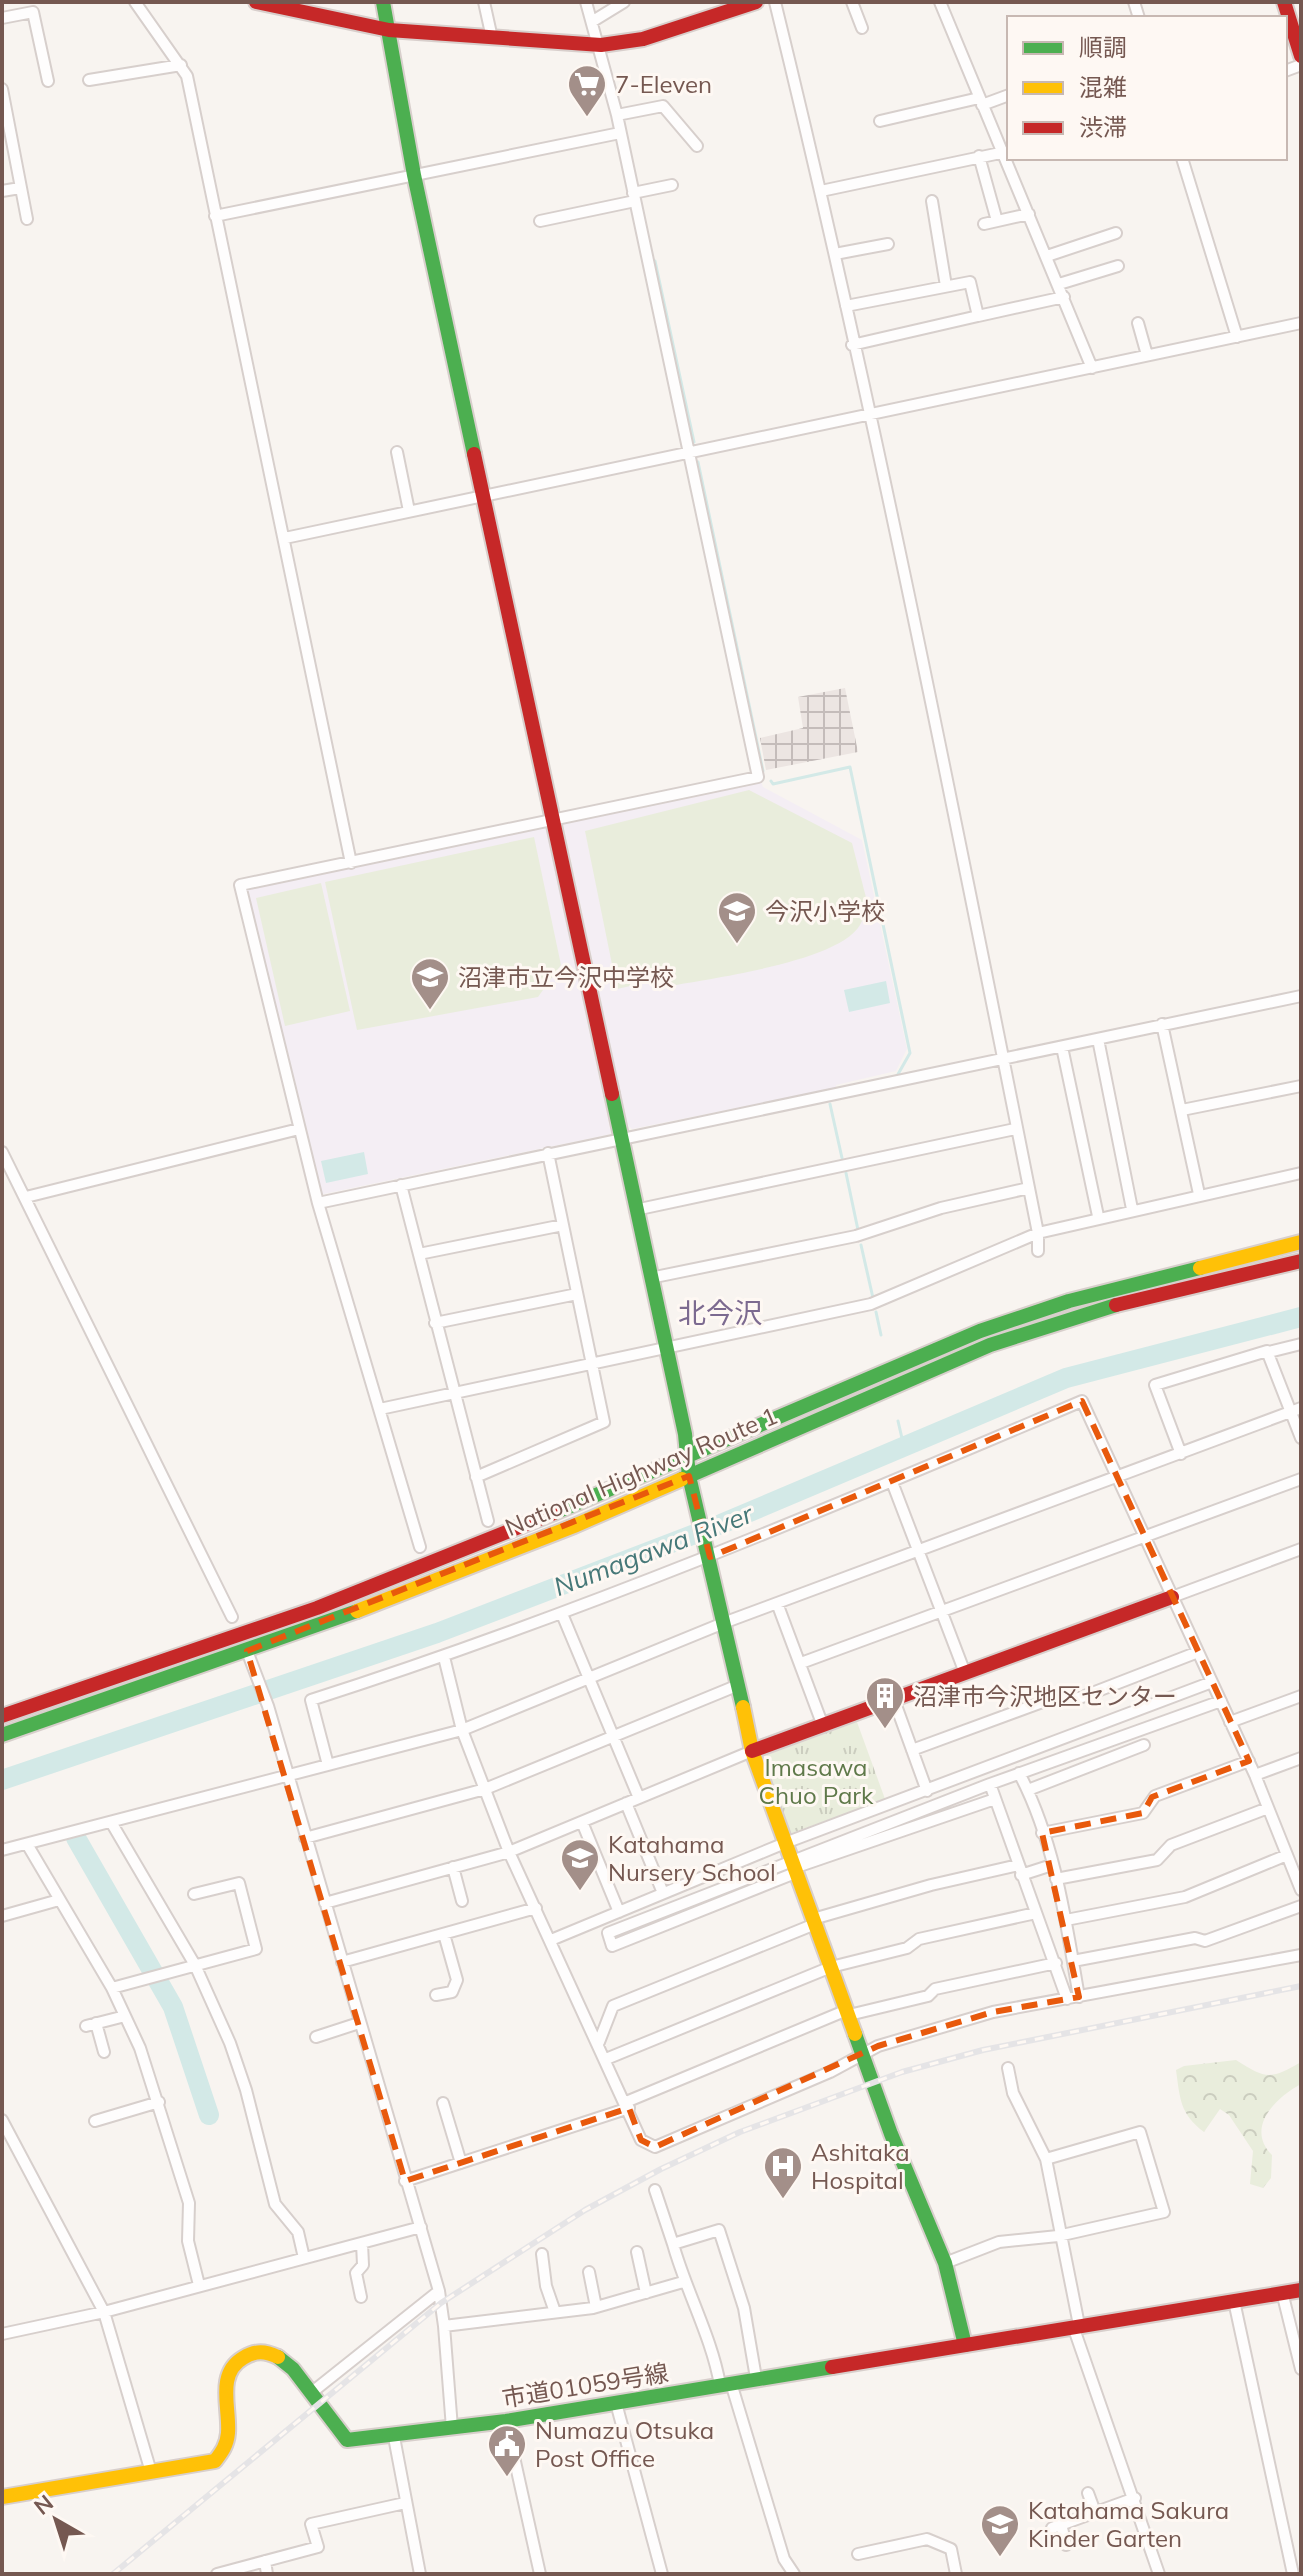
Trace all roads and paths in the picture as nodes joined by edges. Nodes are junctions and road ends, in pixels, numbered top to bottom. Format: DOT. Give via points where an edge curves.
graph roads {
  1 [pos="135,2"];
  2 [pos="256,2"];
  3 [pos="383,2"];
  4 [pos="484,2"];
  5 [pos="586,2"];
  6 [pos="624,2"];
  7 [pos="756,2"];
  8 [pos="775,2"];
  9 [pos="852,2"];
  10 [pos="940,2"];
  11 [pos="1284,2"];
  12 [pos="281,4"];
  13 [pos="2,18"];
  14 [pos="593,21"];
  15 [pos="862,28"];
  16 [pos="389,30"];
  17 [pos="492,38"];
  18 [pos="601,45"];
  19 [pos="1301,56"];
  20 [pos="181,65"];
  21 [pos="89,80"];
  22 [pos="48,81"];
  23 [pos="2,89"];
  24 [pos="1007,95"];
  25 [pos="980,101"];
  26 [pos="617,115"];
  27 [pos="880,121"];
  28 [pos="620,133"];
  29 [pos="697,146"];
  30 [pos="1005,152"];
  31 [pos="979,156"];
  32 [pos="1007,157"];
  33 [pos="1008,160"];
  34 [pos="1183,160"];
  35 [pos="414,175"];
  36 [pos="672,185"];
  37 [pos="20,188"];
  38 [pos="2,191"];
  39 [pos="821,191"];
  40 [pos="634,197"];
  41 [pos="932,201"];
  42 [pos="1029,214"];
  43 [pos="215,216"];
  44 [pos="27,219"];
  45 [pos="540,221"];
  46 [pos="997,221"];
  47 [pos="984,224"];
  48 [pos="1116,233"];
  49 [pos="888,244"];
  50 [pos="835,254"];
  51 [pos="1047,256"];
  52 [pos="1118,266"];
  53 [pos="1059,284"];
  54 [pos="946,286"];
  55 [pos="1064,297"];
  56 [pos="846,306"];
  57 [pos="978,316"];
  58 [pos="1138,323"];
  59 [pos="1301,323"];
  60 [pos="1237,337"];
  61 [pos="852,345"];
  62 [pos="1147,355"];
  63 [pos="1092,368"];
  64 [pos="869,415"];
  65 [pos="397,452"];
  66 [pos="690,455"];
  67 [pos="484,498"];
  68 [pos="409,511"];
  69 [pos="285,538"];
  70 [pos="552,818"];
  71 [pos="351,863"];
  72 [pos="1301,996"];
  73 [pos="1162,1024"];
  74 [pos="1098,1039"];
  75 [pos="1062,1047"];
  76 [pos="1003,1061"];
  77 [pos="1301,1086"];
  78 [pos="1182,1110"];
  79 [pos="299,1129"];
  80 [pos="1015,1129"];
  81 [pos="621,1139"];
  82 [pos="2,1152"];
  83 [pos="548,1153"];
  84 [pos="1301,1173"];
  85 [pos="401,1185"];
  86 [pos="1029,1188"];
  87 [pos="1199,1194"];
  88 [pos="26,1197"];
  89 [pos="318,1203"];
  90 [pos="1132,1209"];
  91 [pos="635,1210"];
  92 [pos="1098,1216"];
  93 [pos="563,1225"];
  94 [pos="1038,1233"];
  95 [pos="1301,1242"];
  96 [pos="1038,1251"];
  97 [pos="419,1254"];
  98 [pos="1301,1261"];
  99 [pos="650,1278"];
  100 [pos="577,1294"];
  101 [pos="435,1323"];
  102 [pos="1301,1344"];
  103 [pos="664,1350"];
  104 [pos="1269,1352"];
  105 [pos="592,1364"];
  106 [pos="454,1393"];
  107 [pos="380,1409"];
  108 [pos="1296,1410"];
  109 [pos="1301,1438"];
  110 [pos="1181,1454"];
  111 [pos="687,1457"];
  112 [pos="689,1476"];
  113 [pos="476,1477"];
  114 [pos="1115,1478"];
  115 [pos="1301,1479"];
  116 [pos="892,1482"];
  117 [pos="488,1521"];
  118 [pos="1143,1539"];
  119 [pos="420,1547"];
  120 [pos="1301,1549"];
  121 [pos="708,1551"];
  122 [pos="917,1551"];
  123 [pos="1172,1597"];
  124 [pos="777,1603"];
  125 [pos="941,1612"];
  126 [pos="562,1614"];
  127 [pos="232,1617"];
  128 [pos="726,1622"];
  129 [pos="247,1651"];
  130 [pos="1198,1652"];
  131 [pos="444,1657"];
  132 [pos="801,1663"];
  133 [pos="965,1673"];
  134 [pos="588,1679"];
  135 [pos="1212,1682"];
  136 [pos="736,1686"];
  137 [pos="1301,1696"];
  138 [pos="894,1700"];
  139 [pos="1221,1701"];
  140 [pos="2,1716"];
  141 [pos="1117,1719"];
  142 [pos="1230,1722"];
  143 [pos="823,1726"];
  144 [pos="462,1730"];
  145 [pos="2,1735"];
  146 [pos="1126,1735"];
  147 [pos="613,1740"];
  148 [pos="1144,1745"];
  149 [pos="912,1750"];
  150 [pos="752,1751"];
  151 [pos="1301,1758"];
  152 [pos="1249,1761"];
  153 [pos="328,1765"];
  154 [pos="1019,1773"];
  155 [pos="1255,1775"];
  156 [pos="288,1776"];
  157 [pos="990,1784"];
  158 [pos="485,1789"];
  159 [pos="1028,1790"];
  160 [pos="927,1791"];
  161 [pos="639,1798"];
  162 [pos="995,1799"];
  163 [pos="626,1803"];
  164 [pos="1268,1808"];
  165 [pos="111,1822"];
  166 [pos="582,1822"];
  167 [pos="1042,1833"];
  168 [pos="305,1838"];
  169 [pos="785,1843"];
  170 [pos="27,1844"];
  171 [pos="2,1850"];
  172 [pos="509,1852"];
  173 [pos="1287,1855"];
  174 [pos="1052,1865"];
  175 [pos="453,1867"];
  176 [pos="793,1867"];
  177 [pos="1020,1870"];
  178 [pos="1297,1870"];
  179 [pos="1056,1879"];
  180 [pos="1301,1890"];
  181 [pos="663,1893"];
  182 [pos="194,1894"];
  183 [pos="59,1900"];
  184 [pos="462,1901"];
  185 [pos="325,1903"];
  186 [pos="1301,1906"];
  187 [pos="536,1908"];
  188 [pos="619,1912"];
  189 [pos="1036,1913"];
  190 [pos="2,1916"];
  191 [pos="1066,1920"];
  192 [pos="814,1921"];
  193 [pos="444,1934"];
  194 [pos="551,1940"];
  195 [pos="1301,1955"];
  196 [pos="1073,1961"];
  197 [pos="342,1962"];
  198 [pos="1056,1963"];
  199 [pos="195,1965"];
  200 [pos="831,1967"];
  201 [pos="113,1988"];
  202 [pos="436,1995"];
  203 [pos="1079,1997"];
  204 [pos="1067,1999"];
  205 [pos="848,2013"];
  206 [pos="125,2016"];
  207 [pos="359,2023"];
  208 [pos="316,2037"];
  209 [pos="599,2042"];
  210 [pos="104,2052"];
  211 [pos="863,2053"];
  212 [pos="606,2059"];
  213 [pos="1008,2068"];
  214 [pos="159,2102"];
  215 [pos="443,2103"];
  216 [pos="628,2105"];
  217 [pos="2,2120"];
  218 [pos="95,2121"];
  219 [pos="14,2144"];
  220 [pos="2,2147"];
  221 [pos="1046,2159"];
  222 [pos="461,2163"];
  223 [pos="405,2181"];
  224 [pos="655,2190"];
  225 [pos="421,2227"];
  226 [pos="1058,2236"];
  227 [pos="362,2243"];
  228 [pos="673,2244"];
  229 [pos="637,2252"];
  230 [pos="542,2254"];
  231 [pos="304,2258"];
  232 [pos="945,2263"];
  233 [pos="589,2272"];
  234 [pos="683,2282"];
  235 [pos="199,2285"];
  236 [pos="1301,2290"];
  237 [pos="439,2291"];
  238 [pos="1282,2292"];
  239 [pos="646,2293"];
  240 [pos="361,2297"];
  241 [pos="1234,2301"];
  242 [pos="596,2307"];
  243 [pos="104,2312"];
  244 [pos="555,2312"];
  245 [pos="444,2326"];
  246 [pos="1076,2326"];
  247 [pos="2,2334"];
  248 [pos="965,2345"];
  249 [pos="1301,2369"];
  250 [pos="756,2378"];
  251 [pos="726,2384"];
  252 [pos="311,2393"];
  253 [pos="616,2403"];
  254 [pos="506,2421"];
  255 [pos="452,2428"];
  256 [pos="394,2437"];
  257 [pos="151,2472"];
  258 [pos="1088,2493"];
  259 [pos="2,2497"];
  260 [pos="1135,2498"];
  261 [pos="405,2503"];
  262 [pos="1095,2512"];
  263 [pos="1066,2545"];
  264 [pos="858,2554"];
  265 [pos="265,2561"];
  266 [pos="217,2574"];
  267 [pos="267,2574"];
  268 [pos="420,2574"];
  269 [pos="540,2574"];
  270 [pos="662,2574"];
  271 [pos="794,2574"];
  272 [pos="956,2574"];
  273 [pos="1159,2574"];
  274 [pos="1293,2574"];
  1 -- 20 [label="street"];
  2 -- 12 [label="main road"];
  3 -- 16 [label="main road"];
  4 -- 17 [label="street"];
  5 -- 14 [label="street"];
  6 -- 14 [label="street"];
  7 -- 18 [label="main road" via="643,39"];
  8 -- 39 [label="street"];
  9 -- 15 [label="street"];
  10 -- 25 [label="street"];
  11 -- 19 [label="main road"];
  12 -- 16 [label="main road"];
  13 -- 22 [label="street" via="33,12"];
  14 -- 18 [label="street"];
  16 -- 17 [label="main road"];
  16 -- 35 [label="main road"];
  17 -- 18 [label="main road"];
  18 -- 26 [label="street"];
  20 -- 21 [label="street"];
  20 -- 43 [label="street"];
  23 -- 37 [label="street"];
  24 -- 25 [label="street"];
  25 -- 27 [label="street"];
  25 -- 30 [label="street"];
  26 -- 28 [label="street"];
  26 -- 29 [label="street" via="663,106"];
  28 -- 35 [label="street"];
  28 -- 40 [label="street"];
  30 -- 31 [label="street"];
  30 -- 32 [label="street"];
  31 -- 39 [label="street"];
  31 -- 46 [label="street"];
  33 -- 42 [label="street"];
  34 -- 60 [label="street"];
  35 -- 43 [label="street"];
  35 -- 67 [label="main road"];
  36 -- 40 [label="street"];
  37 -- 38 [label="street"];
  37 -- 44 [label="street"];
  39 -- 50 [label="street"];
  40 -- 45 [label="street"];
  40 -- 66 [label="street"];
  41 -- 54 [label="street"];
  42 -- 46 [label="street"];
  42 -- 51 [label="street"];
  43 -- 69 [label="street"];
  46 -- 47 [label="street"];
  48 -- 51 [label="street"];
  49 -- 50 [label="street"];
  50 -- 56 [label="street"];
  51 -- 53 [label="street"];
  52 -- 53 [label="street"];
  53 -- 55 [label="street"];
  54 -- 56 [label="street"];
  54 -- 57 [label="street" via="970,282"];
  55 -- 57 [label="street"];
  55 -- 63 [label="street"];
  56 -- 61 [label="street"];
  57 -- 61 [label="street"];
  58 -- 62 [label="street"];
  59 -- 60 [label="street"];
  60 -- 62 [label="street"];
  61 -- 64 [label="street"];
  62 -- 63 [label="street"];
  63 -- 64 [label="street"];
  64 -- 66 [label="street"];
  64 -- 76 [label="street"];
  65 -- 68 [label="street"];
  66 -- 67 [label="street"];
  66 -- 70 [label="street" via="758,777"];
  67 -- 68 [label="street"];
  67 -- 70 [label="main road"];
  68 -- 69 [label="street"];
  69 -- 71 [label="street"];
  70 -- 71 [label="street"];
  70 -- 81 [label="main road"];
  71 -- 79 [label="street" via="240,885"];
  72 -- 73 [label="street"];
  73 -- 74 [label="street"];
  73 -- 78 [label="street"];
  74 -- 75 [label="street"];
  74 -- 90 [label="street"];
  75 -- 76 [label="street"];
  75 -- 92 [label="street"];
  76 -- 80 [label="street"];
  76 -- 81 [label="street"];
  77 -- 78 [label="street"];
  78 -- 87 [label="street"];
  79 -- 88 [label="street"];
  79 -- 89 [label="street"];
  80 -- 86 [label="street"];
  80 -- 91 [label="street"];
  81 -- 83 [label="street"];
  81 -- 91 [label="main road"];
  82 -- 88 [label="street"];
  83 -- 85 [label="street"];
  83 -- 93 [label="street"];
  84 -- 87 [label="street"];
  85 -- 89 [label="street"];
  85 -- 97 [label="street"];
  86 -- 94 [label="street"];
  86 -- 99 [label="street" via="941,1208 856,1236"];
  87 -- 90 [label="street"];
  88 -- 127 [label="street"];
  89 -- 107 [label="street"];
  90 -- 92 [label="street"];
  91 -- 99 [label="main road"];
  92 -- 94 [label="street"];
  93 -- 97 [label="street"];
  93 -- 100 [label="street"];
  94 -- 96 [label="street"];
  94 -- 103 [label="street" via="871,1304"];
  95 -- 111 [label="main road, National Highway Route 1" via="1121,1287 980,1331"];
  97 -- 101 [label="street"];
  98 -- 112 [label="main road, National Highway Route 1" via="1110,1306 1015,1336"];
  99 -- 103 [label="main road"];
  100 -- 101 [label="street"];
  100 -- 105 [label="street"];
  101 -- 106 [label="street"];
  102 -- 104 [label="street"];
  103 -- 105 [label="street"];
  103 -- 111 [label="main road"];
  104 -- 108 [label="street"];
  104 -- 110 [label="street" via="1155,1385"];
  105 -- 106 [label="street"];
  105 -- 113 [label="street" via="604,1422"];
  106 -- 107 [label="street"];
  106 -- 113 [label="street"];
  107 -- 119 [label="street"];
  108 -- 109 [label="street"];
  108 -- 110 [label="street"];
  110 -- 114 [label="street"];
  111 -- 112 [label="main road"];
  111 -- 140 [label="main road, National Highway Route 1" via="362,1592"];
  112 -- 121 [label="main road"];
  112 -- 129 [label="main road, National Highway Route 1"];
  113 -- 117 [label="street"];
  114 -- 116 [label="street" via="1082,1401"];
  114 -- 118 [label="street"];
  114 -- 122 [label="street"];
  115 -- 118 [label="street"];
  116 -- 121 [label="street"];
  116 -- 122 [label="street"];
  118 -- 123 [label="street"];
  118 -- 125 [label="street"];
  120 -- 123 [label="street"];
  121 -- 126 [label="street"];
  121 -- 128 [label="main road"];
  122 -- 124 [label="street"];
  122 -- 125 [label="street"];
  123 -- 130 [label="street"];
  123 -- 133 [label="main road"];
  124 -- 128 [label="street"];
  124 -- 132 [label="street"];
  125 -- 132 [label="street"];
  125 -- 133 [label="street"];
  126 -- 131 [label="street"];
  126 -- 134 [label="street"];
  128 -- 134 [label="street"];
  128 -- 136 [label="main road"];
  129 -- 145 [label="main road, National Highway Route 1"];
  129 -- 156 [label="street"];
  130 -- 135 [label="street"];
  130 -- 149 [label="street" via="1082,1697 1067,1693"];
  131 -- 144 [label="street"];
  131 -- 153 [label="street" via="311,1700"];
  132 -- 143 [label="street"];
  133 -- 138 [label="main road"];
  134 -- 144 [label="street"];
  134 -- 147 [label="street"];
  135 -- 139 [label="street"];
  135 -- 141 [label="street"];
  136 -- 147 [label="street"];
  136 -- 150 [label="main road"];
  137 -- 142 [label="street"];
  138 -- 143 [label="main road"];
  138 -- 149 [label="street"];
  139 -- 142 [label="street"];
  139 -- 146 [label="street"];
  141 -- 146 [label="street"];
  141 -- 160 [label="street"];
  142 -- 152 [label="street"];
  143 -- 150 [label="main road"];
  144 -- 153 [label="street"];
  144 -- 158 [label="street"];
  146 -- 154 [label="street"];
  147 -- 158 [label="street"];
  147 -- 161 [label="street"];
  148 -- 159 [label="street"];
  149 -- 160 [label="street"];
  150 -- 161 [label="street"];
  150 -- 169 [label="main road"];
  151 -- 155 [label="street"];
  152 -- 155 [label="street"];
  152 -- 167 [label="street" via="1155,1796 1143,1813"];
  153 -- 156 [label="street"];
  154 -- 157 [label="street"];
  154 -- 159 [label="street"];
  155 -- 164 [label="street"];
  156 -- 165 [label="street"];
  156 -- 168 [label="street"];
  157 -- 162 [label="street"];
  157 -- 176 [label="street"];
  158 -- 168 [label="street"];
  158 -- 172 [label="street"];
  159 -- 167 [label="street"];
  160 -- 169 [label="street"];
  161 -- 163 [label="street"];
  162 -- 176 [label="street"];
  162 -- 177 [label="street"];
  163 -- 166 [label="street"];
  163 -- 181 [label="street"];
  164 -- 173 [label="street"];
  164 -- 179 [label="street" via="1171,1845 1157,1860"];
  165 -- 170 [label="street"];
  165 -- 199 [label="street"];
  166 -- 172 [label="street"];
  166 -- 188 [label="street"];
  167 -- 174 [label="street"];
  168 -- 185 [label="street"];
  169 -- 176 [label="main road"];
  169 -- 181 [label="street"];
  170 -- 171 [label="street"];
  170 -- 183 [label="street"];
  172 -- 175 [label="street"];
  172 -- 187 [label="street"];
  173 -- 178 [label="street"];
  173 -- 191 [label="street" via="1185,1897"];
  174 -- 177 [label="street"];
  174 -- 179 [label="street"];
  175 -- 184 [label="street"];
  175 -- 185 [label="street"];
  176 -- 176 [label="street" via="608,1933 612,1946"];
  176 -- 192 [label="main road"];
  177 -- 189 [label="street"];
  177 -- 192 [label="street" via="931,1885"];
  178 -- 180 [label="street"];
  179 -- 191 [label="street"];
  181 -- 188 [label="street"];
  182 -- 199 [label="street" via="239,1883 256,1949"];
  183 -- 190 [label="street"];
  183 -- 201 [label="street"];
  185 -- 197 [label="street"];
  186 -- 196 [label="street" via="1205,1941 1195,1938"];
  187 -- 193 [label="street"];
  187 -- 194 [label="street"];
  188 -- 194 [label="street"];
  189 -- 198 [label="street"];
  189 -- 200 [label="street" via="919,1939 907,1948"];
  191 -- 196 [label="street"];
  192 -- 200 [label="main road"];
  192 -- 209 [label="street" via="613,2006"];
  193 -- 197 [label="street"];
  193 -- 202 [label="street" via="457,1980 452,1992"];
  194 -- 209 [label="street"];
  195 -- 203 [label="street"];
  196 -- 203 [label="street"];
  197 -- 207 [label="street"];
  198 -- 204 [label="street"];
  198 -- 205 [label="street"];
  199 -- 201 [label="street"];
  199 -- 231 [label="street" via="246,2090 275,2204 298,2232"];
  200 -- 205 [label="main road"];
  200 -- 212 [label="street"];
  201 -- 206 [label="street"];
  203 -- 204 [label="street"];
  204 -- 211 [label="street" via="993,2012"];
  205 -- 211 [label="main road"];
  205 -- 216 [label="street"];
  206 -- 210 [label="street" via="91,2024"];
  206 -- 214 [label="street"];
  207 -- 208 [label="street"];
  207 -- 223 [label="street"];
  209 -- 212 [label="street"];
  211 -- 216 [label="street" via="655,2147 641,2140"];
  211 -- 232 [label="main road"];
  212 -- 216 [label="street"];
  213 -- 221 [label="street" via="1013,2093"];
  214 -- 218 [label="street"];
  214 -- 235 [label="street" via="189,2203 188,2241"];
  215 -- 222 [label="street"];
  216 -- 222 [label="street"];
  217 -- 219 [label="street"];
  219 -- 220 [label="street"];
  219 -- 243 [label="street"];
  221 -- 226 [label="street"];
  221 -- 226 [label="street" via="1140,2132 1164,2212"];
  222 -- 223 [label="street"];
  223 -- 225 [label="street"];
  224 -- 228 [label="street"];
  225 -- 227 [label="street"];
  225 -- 237 [label="street"];
  226 -- 232 [label="street" via="999,2242"];
  226 -- 246 [label="street"];
  227 -- 231 [label="street"];
  227 -- 240 [label="street" via="363,2265 356,2273"];
  228 -- 234 [label="street"];
  228 -- 250 [label="street" via="719,2230 744,2308"];
  229 -- 239 [label="street"];
  230 -- 244 [label="street"];
  231 -- 235 [label="street"];
  232 -- 248 [label="main road"];
  233 -- 242 [label="street"];
  234 -- 239 [label="street"];
  234 -- 251 [label="street"];
  235 -- 243 [label="street"];
  236 -- 238 [label="main road, 市道01059号線"];
  237 -- 245 [label="street"];
  237 -- 252 [label="street"];
  238 -- 241 [label="main road, 市道01059号線"];
  238 -- 249 [label="street"];
  239 -- 242 [label="street"];
  241 -- 246 [label="main road, 市道01059号線"];
  241 -- 274 [label="street"];
  242 -- 244 [label="street"];
  243 -- 247 [label="street"];
  243 -- 257 [label="street"];
  244 -- 245 [label="street"];
  245 -- 255 [label="street"];
  246 -- 248 [label="main road, 市道01059号線"];
  246 -- 260 [label="street"];
  248 -- 250 [label="main road, 市道01059号線"];
  250 -- 251 [label="main road, 市道01059号線"];
  251 -- 253 [label="main road, 市道01059号線"];
  251 -- 271 [label="street" via="784,2559"];
  252 -- 256 [label="main road, 市道01059号線" via="347,2440"];
  252 -- 257 [label="main road, 市道01059号線" via="277,2355 249,2354 225,2380 226,2451 204,2465"];
  253 -- 254 [label="main road, 市道01059号線"];
  253 -- 270 [label="street"];
  254 -- 255 [label="main road, 市道01059号線"];
  254 -- 269 [label="street"];
  255 -- 256 [label="main road, 市道01059号線"];
  256 -- 261 [label="street"];
  257 -- 259 [label="main road, 市道01059号線"];
  258 -- 262 [label="street"];
  260 -- 262 [label="street"];
  260 -- 273 [label="street"];
  261 -- 265 [label="street" via="311,2524 318,2547"];
  261 -- 268 [label="street"];
  262 -- 263 [label="street" via="1056,2526"];
  264 -- 272 [label="street" via="927,2539 951,2549"];
  265 -- 266 [label="street"];
  265 -- 267 [label="street"];
}
